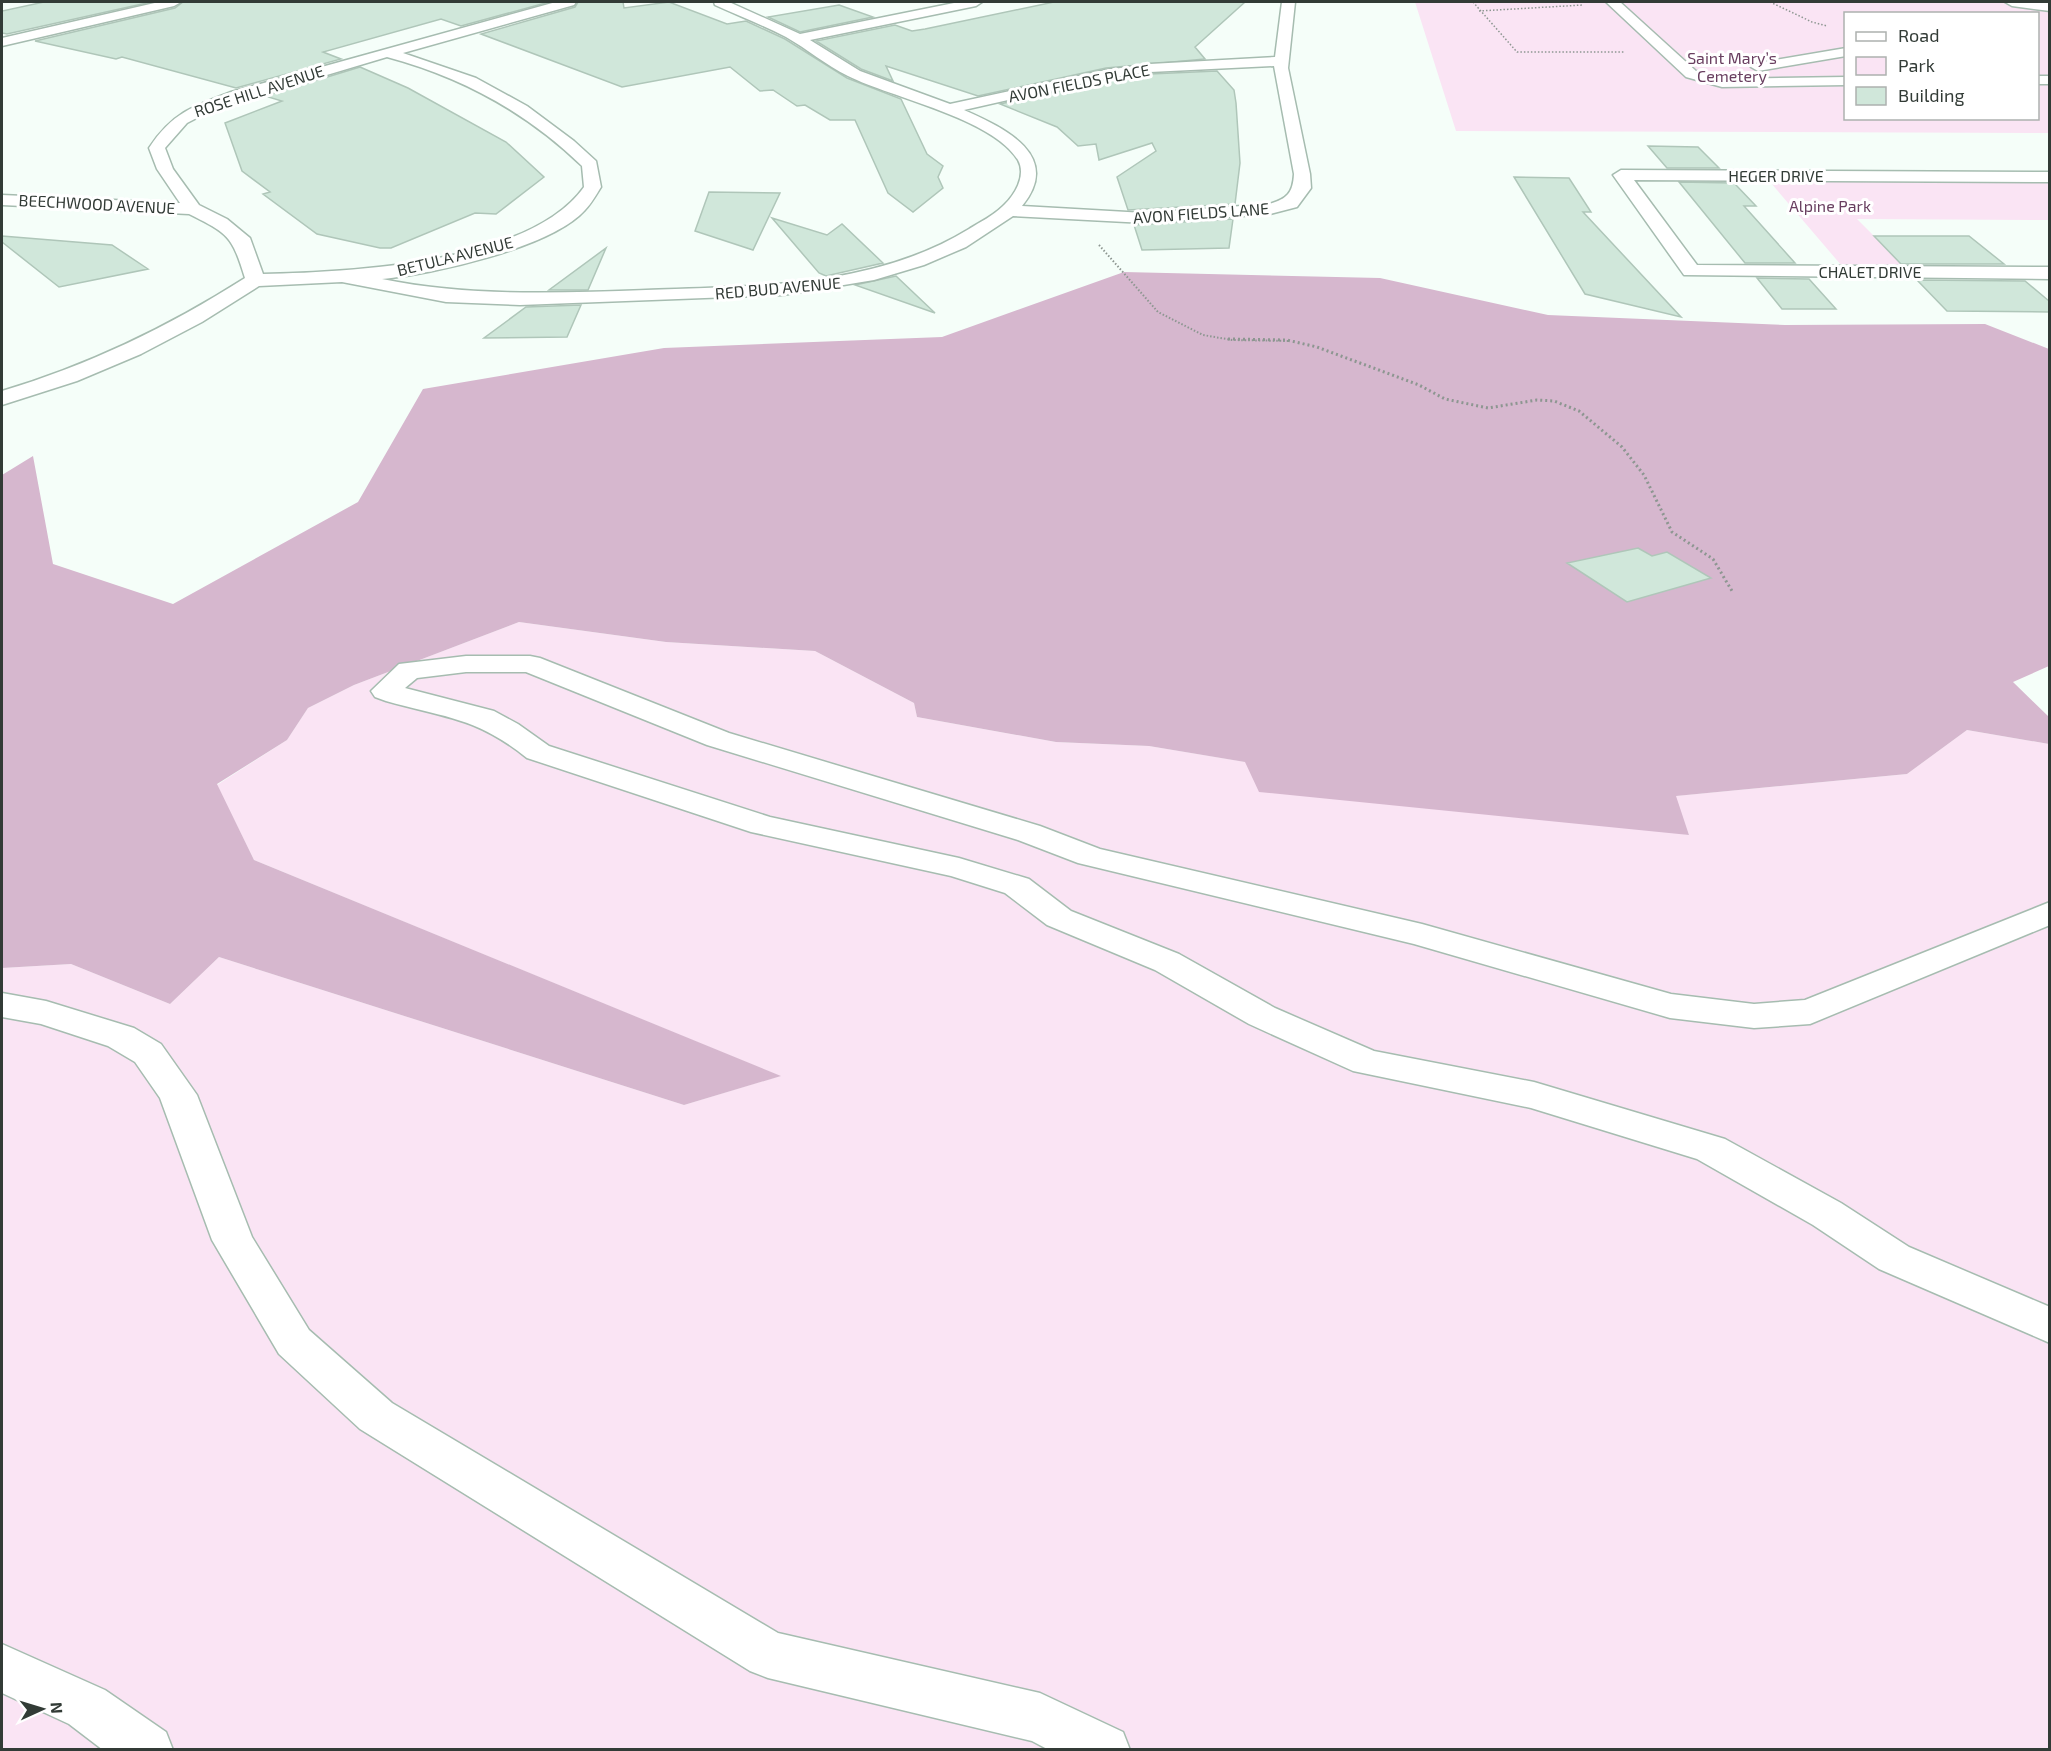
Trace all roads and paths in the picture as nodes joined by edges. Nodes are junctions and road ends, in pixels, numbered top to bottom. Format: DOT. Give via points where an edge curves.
graph roads {
  1 [pos="174,2"];
  2 [pos="569,2"];
  3 [pos="720,2"];
  4 [pos="976,2"];
  5 [pos="1289,2"];
  6 [pos="1473,2"];
  7 [pos="1614,2"];
  8 [pos="1637,2"];
  9 [pos="1770,2"];
  10 [pos="2012,2"];
  11 [pos="2049,7"];
  12 [pos="1479,11"];
  13 [pos="1834,28"];
  14 [pos="799,38"];
  15 [pos="2,42"];
  16 [pos="1844,52"];
  17 [pos="388,53"];
  18 [pos="1673,57"];
  19 [pos="1281,60"];
  20 [pos="1722,67"];
  21 [pos="1740,68"];
  22 [pos="1844,81"];
  23 [pos="950,109"];
  24 [pos="2049,177"];
  25 [pos="2,200"];
  26 [pos="193,209"];
  27 [pos="1010,211"];
  28 [pos="1073,215"];
  29 [pos="1691,271"];
  30 [pos="2049,273"];
  31 [pos="344,277"];
  32 [pos="255,280"];
  33 [pos="2,398"];
  34 [pos="1732,591"];
  35 [pos="2049,912"];
  36 [pos="2,1005"];
  37 [pos="2049,1326"];
  38 [pos="2,1668"];
  39 [pos="147,1749"];
  40 [pos="1104,1749"];
  1 -- 15 [label="street"];
  2 -- 17 [label="street, ROSE HILL AVENUE"];
  3 -- 14 [label="street, RED BUD AVENUE"];
  4 -- 14 [label="street"];
  5 -- 19 [label="street, AVON FIELDS LANE"];
  6 -- 12 [label="path"];
  7 -- 8 [label="street"];
  7 -- 12 [label="path"];
  7 -- 18 [label="street"];
  9 -- 13 [label="path"];
  10 -- 11 [label="street"];
  12 -- 18 [label="path" via="1517,52"];
  14 -- 23 [label="street, RED BUD AVENUE" via="855,73"];
  16 -- 21 [label="street"];
  17 -- 26 [label="street, ROSE HILL AVENUE" via="236,95 176,122 157,148 165,169"];
  17 -- 31 [label="street, BETULA AVENUE" via="454,74 514,104 568,142 590,165 595,184 582,205 569,215 520,239 416,268"];
  18 -- 20 [label="street"];
  18 -- 22 [label="street" via="1691,74 1722,83"];
  19 -- 23 [label="street, AVON FIELDS PLACE" via="1106,74"];
  19 -- 28 [label="street, AVON FIELDS LANE" via="1302,174 1302,188 1291,203 1270,209 1179,217"];
  23 -- 27 [label="street, RED BUD AVENUE" via="1000,137 1025,158 1029,179"];
  24 -- 29 [label="street, HEGER DRIVE" via="1621,175"];
  25 -- 26 [label="street, BEECHWOOD AVENUE"];
  26 -- 32 [label="street, ROSE HILL AVENUE" via="221,223 243,242"];
  27 -- 28 [label="street, AVON FIELDS LANE"];
  27 -- 31 [label="street, RED BUD AVENUE" via="959,243 891,271 801,288 566,299 483,298 412,291"];
  28 -- 34 [label="path" via="1158,312 1203,335 1232,340 1287,340 1317,347 1399,377 1445,399 1488,408 1537,400 1554,401 1579,411 1622,447 1644,476 1672,532 1713,559"];
  29 -- 30 [label="street, CHALET DRIVE"];
  31 -- 32 [label="street, BETULA AVENUE"];
  32 -- 33 [label="street" via="198,317 136,349"];
  35 -- 37 [label="street" via="1810,1012 1754,1016 1670,1006 1422,935 1090,856 1029,833 718,739 530,664 466,664 409,670 385,691 414,702 476,714 517,734 538,752 762,825 959,868 1017,886 1059,918 1167,962 1262,1016 1366,1062 1534,1095 1711,1149 1827,1214 1894,1258"];
  36 -- 40 [label="street" via="46,1013 121,1037 148,1053 178,1095 233,1240 294,1342 376,1416 768,1654 1040,1718"];
  38 -- 39 [label="street" via="87,1707"];
}
